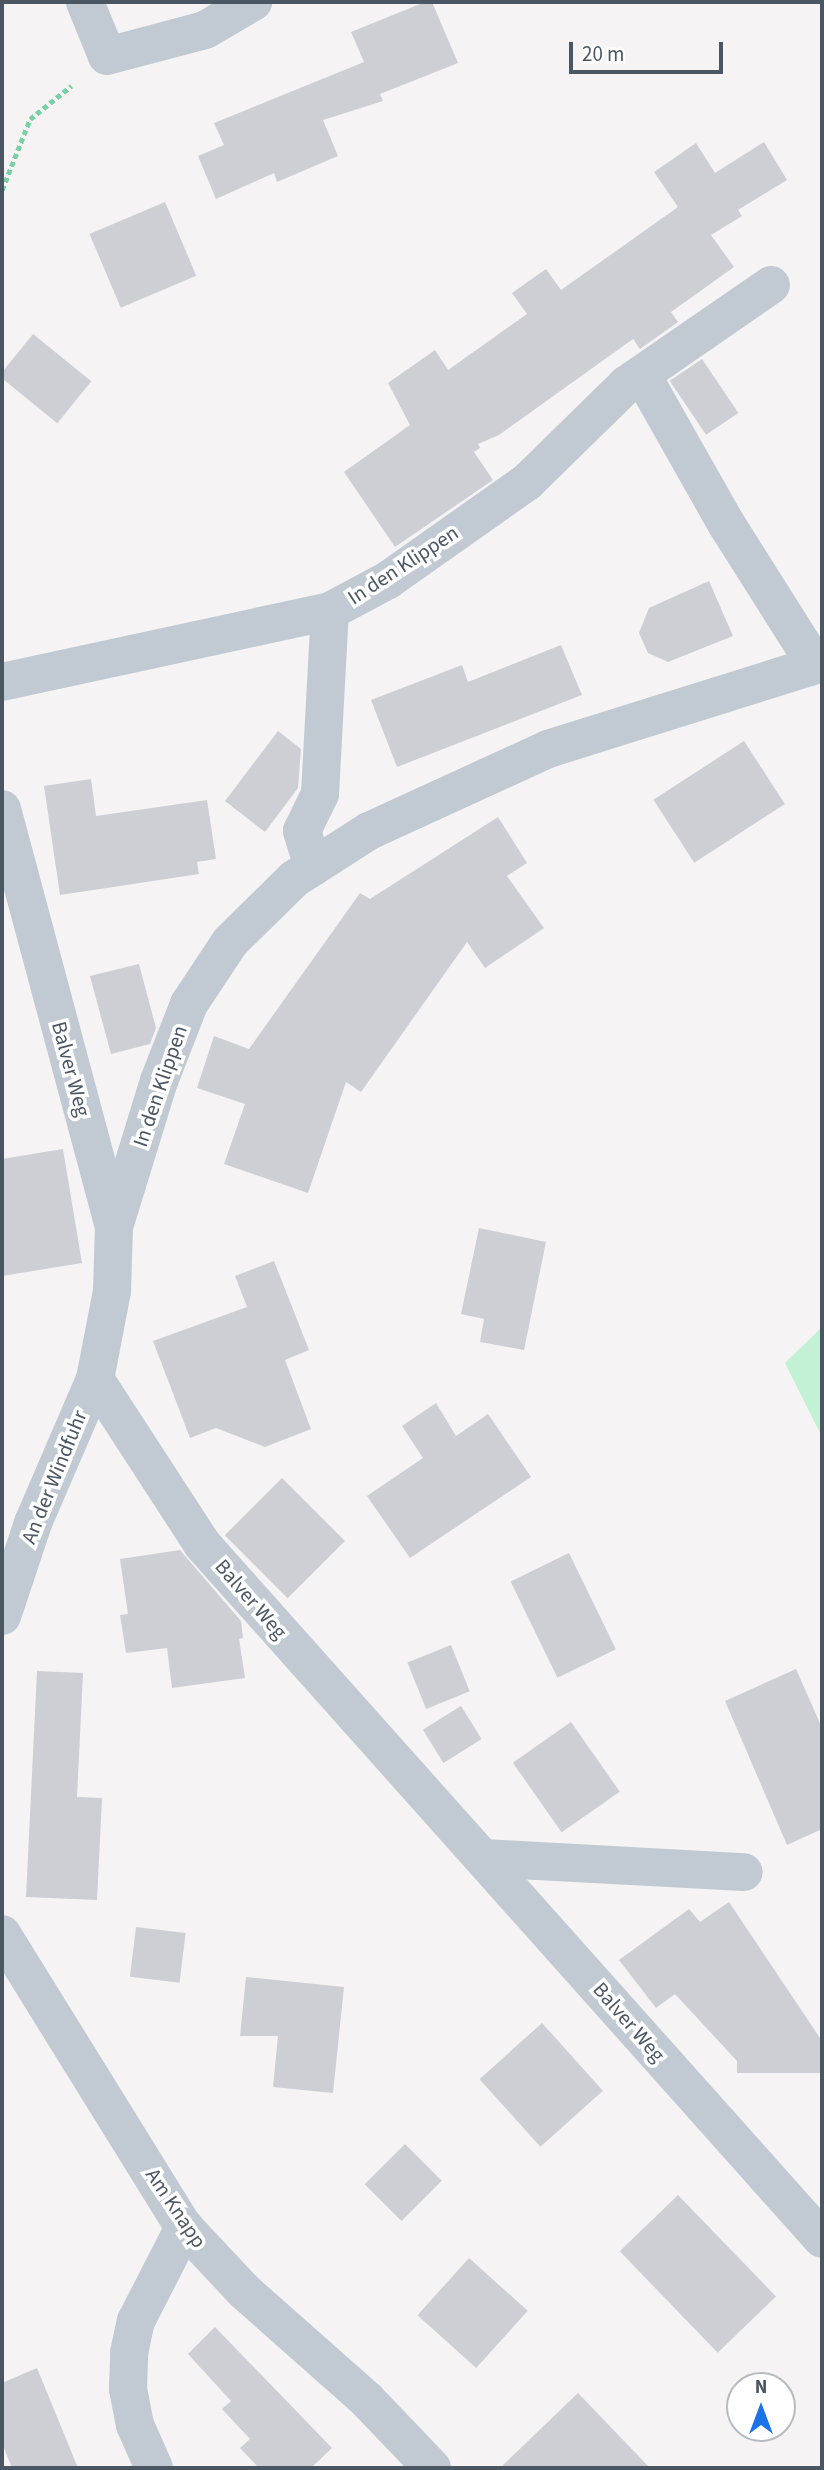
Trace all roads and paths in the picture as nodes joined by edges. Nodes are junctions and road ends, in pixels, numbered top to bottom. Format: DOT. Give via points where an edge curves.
graph roads {
  1 [pos="85,2"];
  2 [pos="253,2"];
  3 [pos="107,56"];
  4 [pos="2,190"];
  5 [pos="771,285"];
  6 [pos="642,375"];
  7 [pos="330,611"];
  8 [pos="819,664"];
  9 [pos="2,681"];
  10 [pos="2,808"];
  11 [pos="313,867"];
  12 [pos="114,1227"];
  13 [pos="95,1378"];
  14 [pos="2,1616"];
  15 [pos="483,1858"];
  16 [pos="744,1872"];
  17 [pos="2,1934"];
  18 [pos="184,2227"];
  19 [pos="822,2239"];
  20 [pos="154,2468"];
  21 [pos="432,2468"];
  1 -- 3 [label="street"];
  2 -- 3 [label="street" via="205,30"];
  3 -- 4 [label="path" via="30,119"];
  5 -- 6 [label="street, In den Klippen"];
  6 -- 7 [label="street, In den Klippen" via="527,482 388,580"];
  6 -- 8 [label="street, In den Klippen" via="727,525"];
  7 -- 9 [label="street"];
  7 -- 11 [label="street, In den Klippen" via="320,794 302,831"];
  8 -- 11 [label="street, In den Klippen" via="548,749 369,831"];
  10 -- 12 [label="street, Balver Weg"];
  11 -- 12 [label="street, In den Klippen" via="294,879 230,942 189,1004 159,1081"];
  12 -- 13 [label="street, Balver Weg" via="112,1291"];
  13 -- 14 [label="street, An der Windfuhr" via="33,1523"];
  13 -- 15 [label="street, Balver Weg" via="202,1544"];
  15 -- 16 [label="street"];
  15 -- 19 [label="street, Balver Weg"];
  17 -- 18 [label="street, Am Knapp"];
  18 -- 20 [label="street" via="136,2321 129,2353 128,2389 135,2425"];
  18 -- 21 [label="street, Am Knapp" via="244,2291 367,2400"];
}
